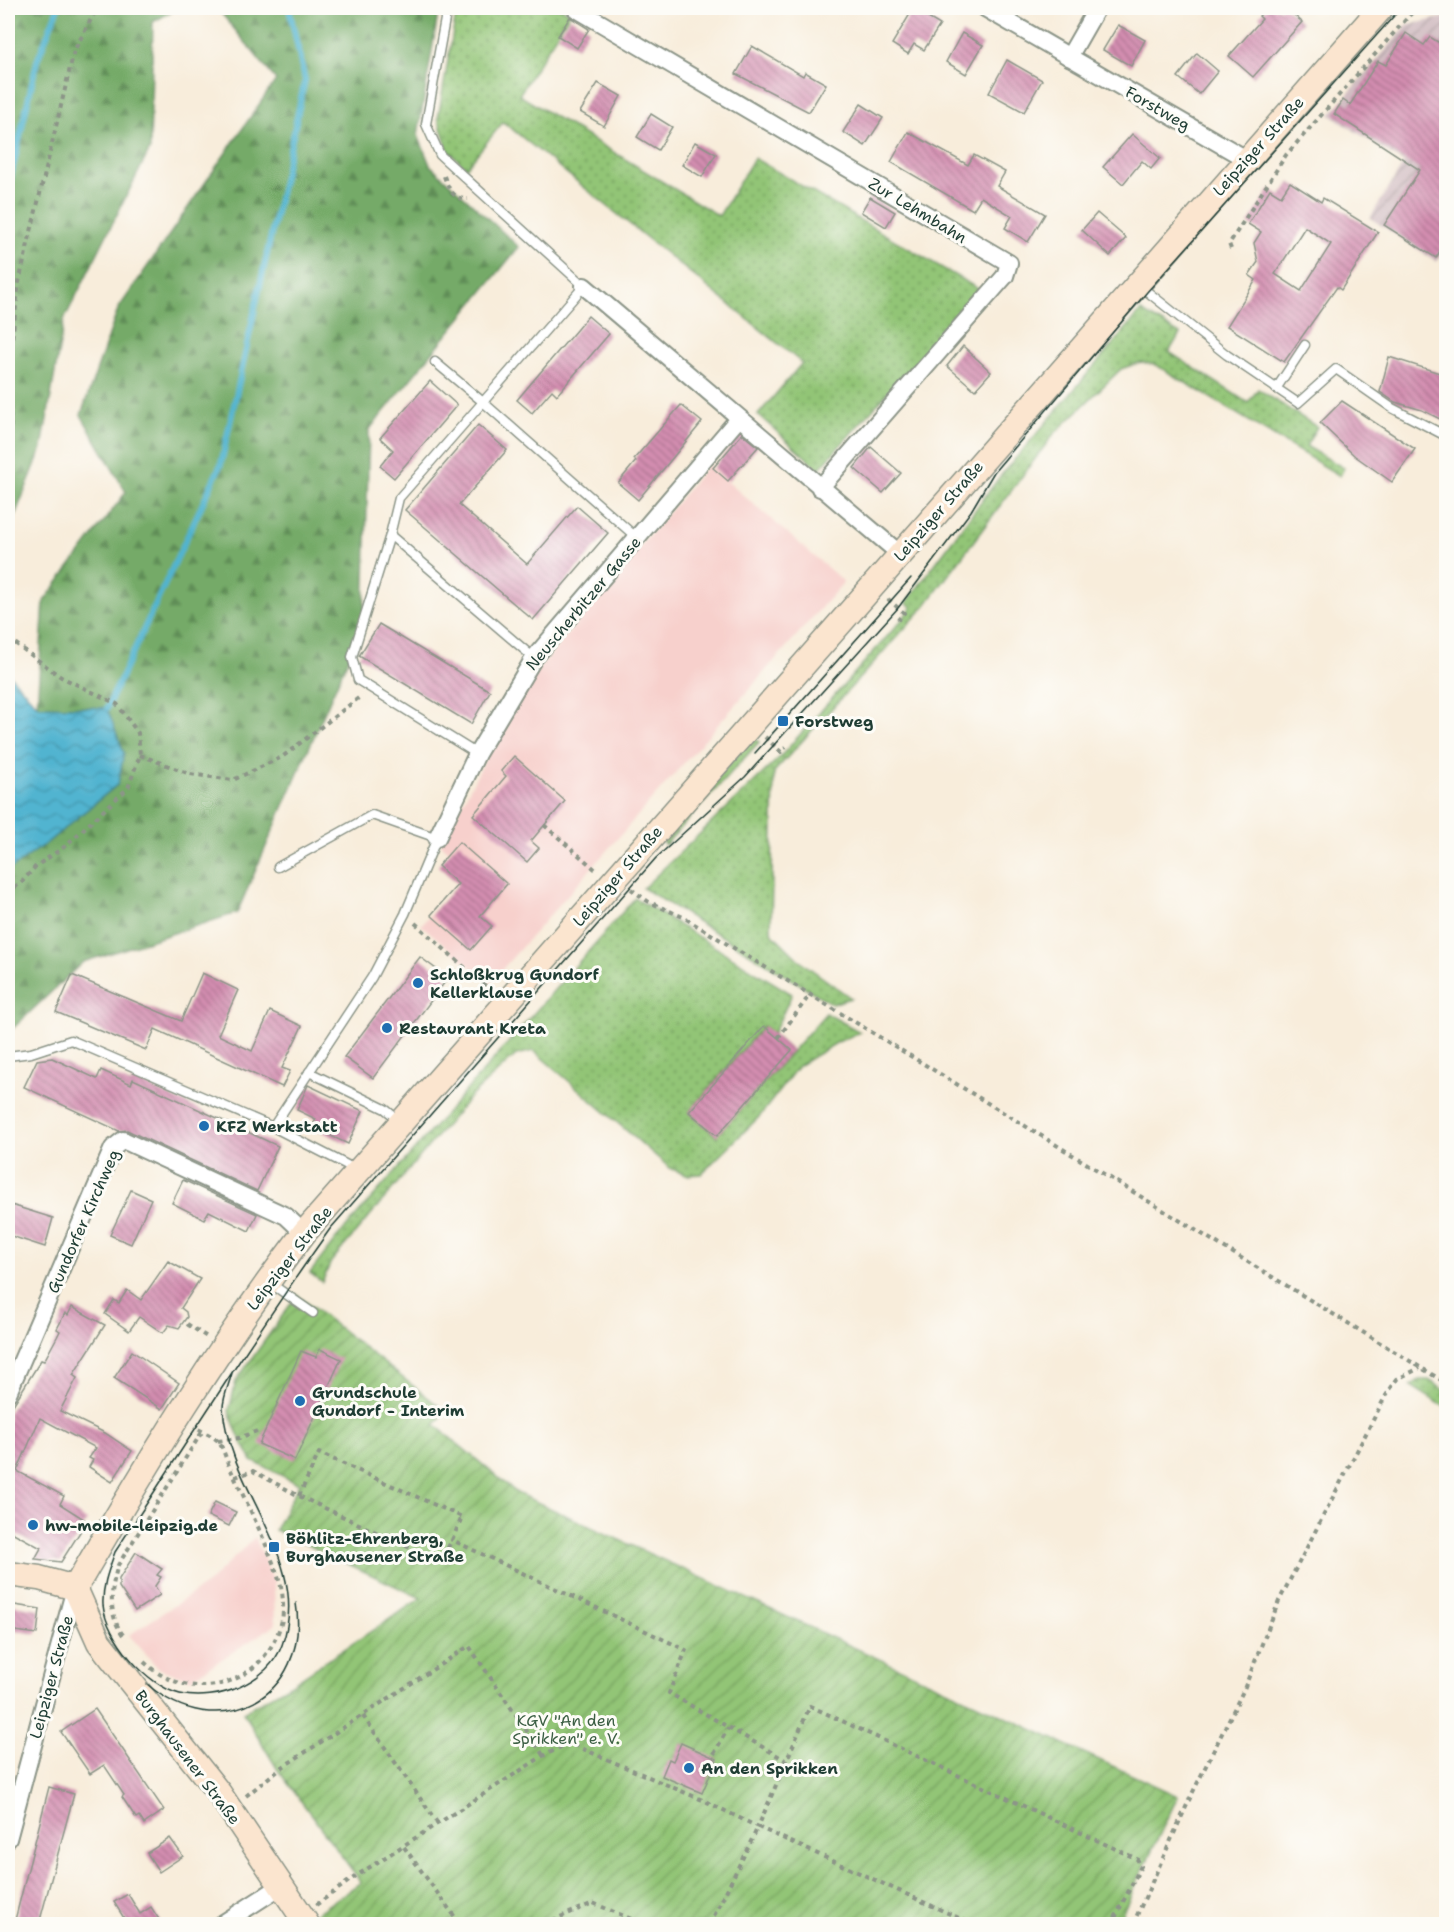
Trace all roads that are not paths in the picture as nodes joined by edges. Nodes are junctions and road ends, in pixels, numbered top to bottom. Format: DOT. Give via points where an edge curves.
graph roads {
  1 [pos="447,8"];
  2 [pos="575,8"];
  3 [pos="985,8"];
  4 [pos="1097,8"];
  5 [pos="1381,8"];
  6 [pos="1070,57"];
  7 [pos="1246,159"];
  8 [pos="1136,283"];
  9 [pos="584,286"];
  10 [pos="1305,345"];
  11 [pos="435,362"];
  12 [pos="1276,389"];
  13 [pos="483,402"];
  14 [pos="739,418"];
  15 [pos="1446,436"];
  16 [pos="820,488"];
  17 [pos="390,535"];
  18 [pos="637,538"];
  19 [pos="900,554"];
  20 [pos="534,658"];
  21 [pos="477,754"];
  22 [pos="437,838"];
  23 [pos="278,867"];
  24 [pos="8,1056"];
  25 [pos="309,1072"];
  26 [pos="402,1122"];
  27 [pos="273,1127"];
  28 [pos="357,1175"];
  29 [pos="304,1233"];
  30 [pos="267,1281"];
  31 [pos="313,1313"];
  32 [pos="8,1393"];
  33 [pos="8,1574"];
  34 [pos="75,1588"];
  35 [pos="8,1839"];
  36 [pos="281,1886"];
  37 [pos="304,1920"];
  38 [pos="222,1924"];
  1 -- 9 [label="lane" via="426,124 440,155"];
  2 -- 16 [label="street, Zur Lehmbahn" via="1009,263 1005,276"];
  3 -- 6 [label="street, Forstweg"];
  4 -- 6 [label="street"];
  5 -- 7 [label="street, Leipziger Straße"];
  6 -- 7 [label="street, Forstweg"];
  7 -- 8 [label="street, Leipziger Straße"];
  8 -- 12 [label="lane"];
  8 -- 19 [label="street, Leipziger Straße"];
  9 -- 13 [label="lane"];
  9 -- 14 [label="street"];
  10 -- 12 [label="lane"];
  11 -- 13 [label="lane"];
  12 -- 15 [label="lane" via="1298,403 1336,369 1392,408"];
  13 -- 17 [label="lane" via="399,498"];
  13 -- 18 [label="lane"];
  14 -- 16 [label="street"];
  14 -- 18 [label="street, Neuscherbitzer Gasse"];
  16 -- 19 [label="street" via="848,515"];
  17 -- 20 [label="lane"];
  17 -- 21 [label="lane" via="352,657 358,680"];
  18 -- 20 [label="street, Neuscherbitzer Gasse"];
  19 -- 26 [label="street, Leipziger Straße"];
  20 -- 21 [label="street, Neuscherbitzer Gasse"];
  21 -- 22 [label="street, Neuscherbitzer Gasse"];
  22 -- 23 [label="lane" via="372,815"];
  22 -- 25 [label="lane" via="405,914 372,977"];
  24 -- 27 [label="lane" via="70,1040"];
  25 -- 26 [label="lane" via="386,1109"];
  25 -- 27 [label="lane"];
  26 -- 28 [label="street, Leipziger Straße"];
  27 -- 28 [label="lane" via="347,1165"];
  28 -- 29 [label="street, Leipziger Straße"];
  29 -- 30 [label="street, Leipziger Straße"];
  29 -- 32 [label="street, Gundorfer Kirchweg" via="286,1216 123,1140 113,1148"];
  30 -- 31 [label="lane"];
  30 -- 34 [label="street, Leipziger Straße"];
  33 -- 34 [label="street"];
  34 -- 35 [label="street, Leipziger Straße"];
  34 -- 36 [label="street, Burghausener Straße" via="99,1642 209,1780"];
  36 -- 37 [label="street, Burghausener Straße"];
  36 -- 38 [label="street"];
}
